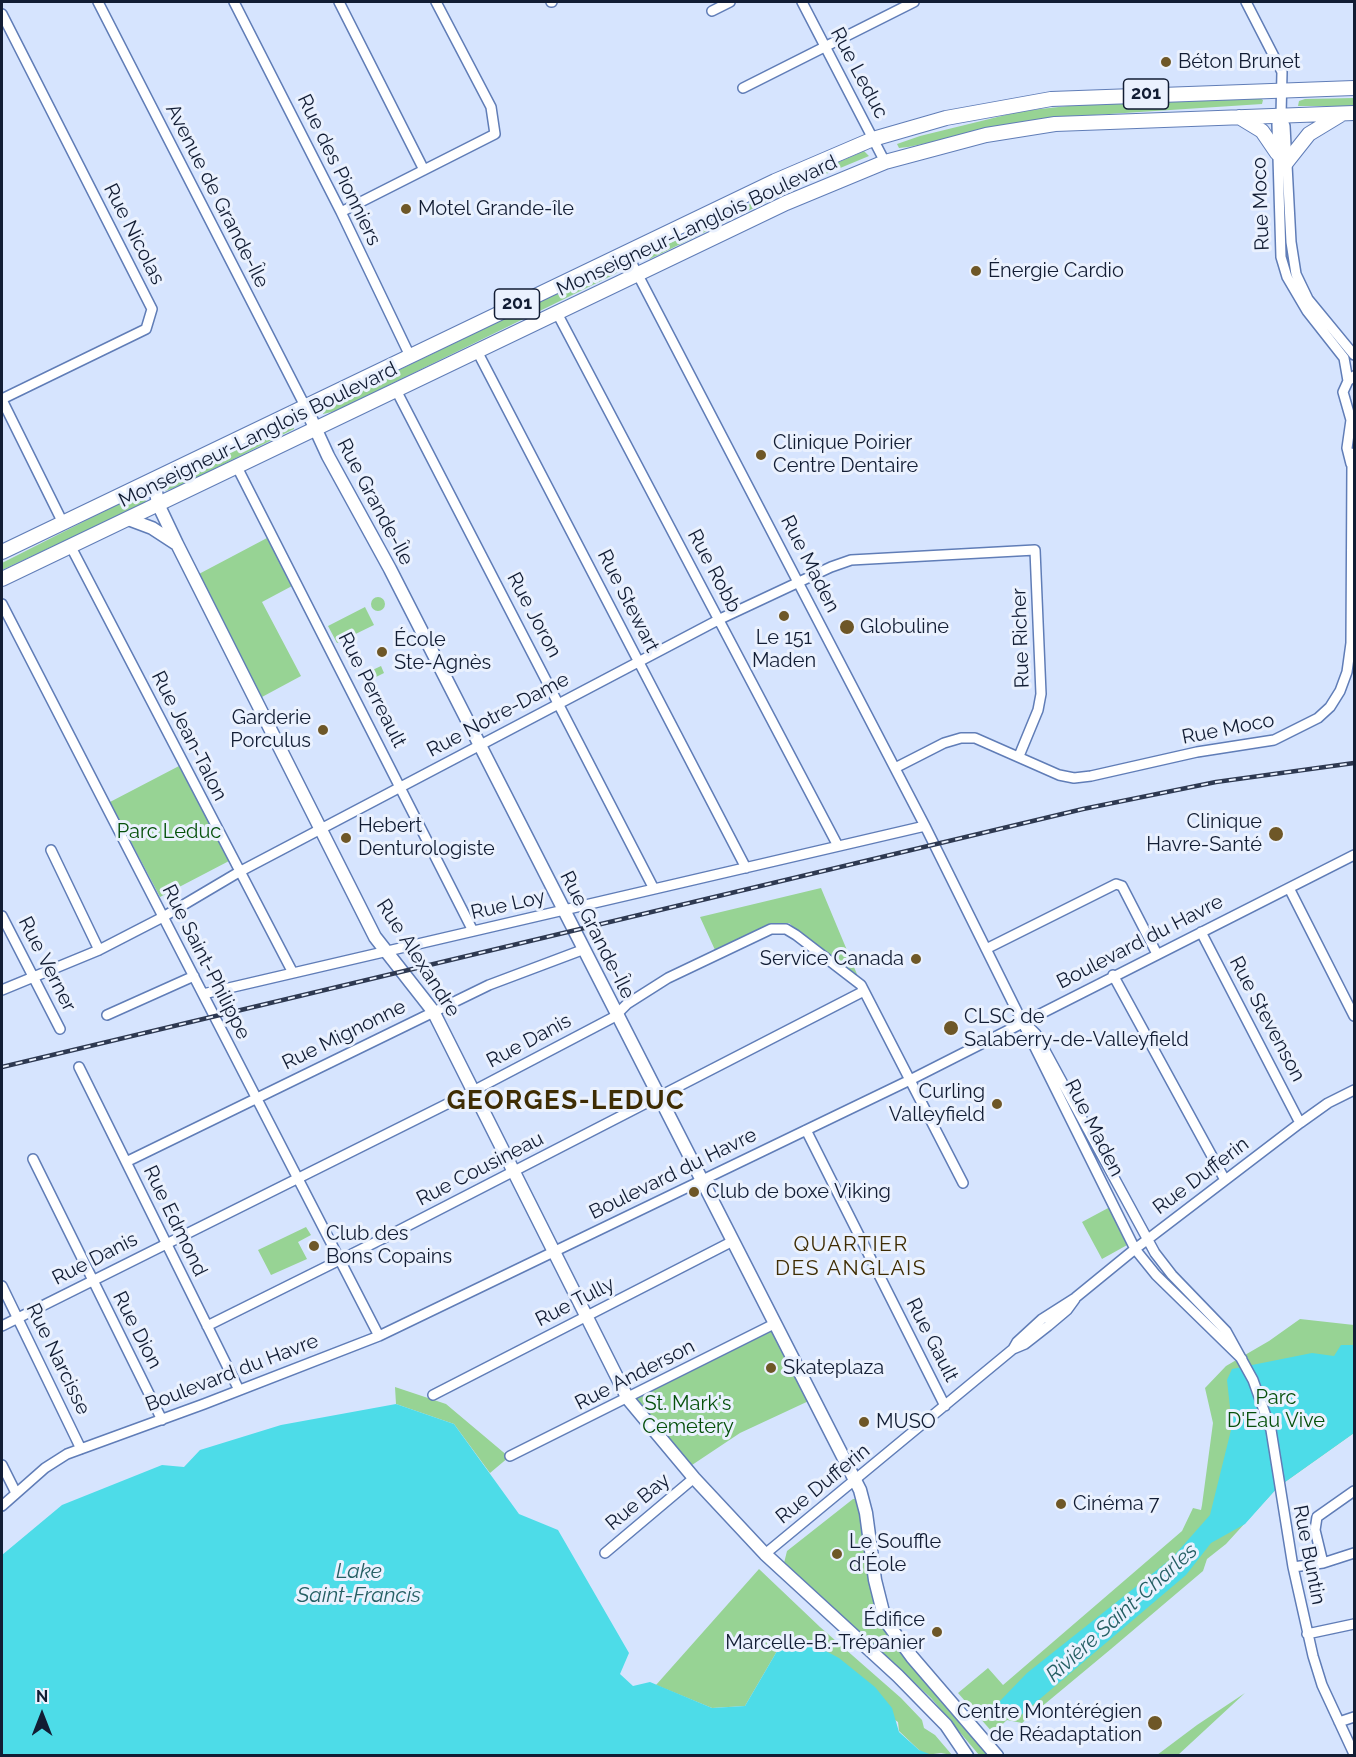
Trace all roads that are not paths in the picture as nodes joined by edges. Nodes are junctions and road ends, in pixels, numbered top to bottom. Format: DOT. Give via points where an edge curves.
graph roads {
  1 [pos="98,2"];
  2 [pos="234,2"];
  3 [pos="339,2"];
  4 [pos="436,2"];
  5 [pos="730,2"];
  6 [pos="801,2"];
  7 [pos="914,2"];
  8 [pos="1246,2"];
  9 [pos="712,11"];
  10 [pos="2,14"];
  11 [pos="825,47"];
  12 [pos="743,88"];
  13 [pos="1354,88"];
  14 [pos="1281,90"];
  15 [pos="1349,113"];
  16 [pos="1281,115"];
  17 [pos="1237,116"];
  18 [pos="873,139"];
  19 [pos="1282,158"];
  20 [pos="885,162"];
  21 [pos="424,170"];
  22 [pos="341,212"];
  23 [pos="626,252"];
  24 [pos="637,274"];
  25 [pos="557,313"];
  26 [pos="477,351"];
  27 [pos="1354,355"];
  28 [pos="410,356"];
  29 [pos="1351,378"];
  30 [pos="396,390"];
  31 [pos="2,399"];
  32 [pos="1345,404"];
  33 [pos="305,406"];
  34 [pos="1354,412"];
  35 [pos="315,429"];
  36 [pos="1354,453"];
  37 [pos="1352,466"];
  38 [pos="237,467"];
  39 [pos="154,479"];
  40 [pos="158,504"];
  41 [pos="128,519"];
  42 [pos="63,523"];
  43 [pos="177,544"];
  44 [pos="71,547"];
  45 [pos="1035,550"];
  46 [pos="2,552"];
  47 [pos="2,579"];
  48 [pos="799,582"];
  49 [pos="2,604"];
  50 [pos="720,619"];
  51 [pos="639,661"];
  52 [pos="559,703"];
  53 [pos="479,746"];
  54 [pos="1018,756"];
  55 [pos="895,768"];
  56 [pos="401,787"];
  57 [pos="925,825"];
  58 [pos="321,829"];
  59 [pos="838,846"];
  60 [pos="51,850"];
  61 [pos="1354,855"];
  62 [pos="746,868"];
  63 [pos="239,873"];
  64 [pos="1288,888"];
  65 [pos="654,889"];
  66 [pos="563,912"];
  67 [pos="2,916"];
  68 [pos="163,917"];
  69 [pos="473,932"];
  70 [pos="1201,932"];
  71 [pos="986,949"];
  72 [pos="99,950"];
  73 [pos="582,950"];
  74 [pos="386,952"];
  75 [pos="1157,954"];
  76 [pos="293,973"];
  77 [pos="1113,975"];
  78 [pos="194,976"];
  79 [pos="34,977"];
  80 [pos="2,990"];
  81 [pos="864,991"];
  82 [pos="203,994"];
  83 [pos="433,1011"];
  84 [pos="107,1015"];
  85 [pos="616,1015"];
  86 [pos="1354,1016"];
  87 [pos="1024,1022"];
  88 [pos="60,1029"];
  89 [pos="79,1067"];
  90 [pos="910,1080"];
  91 [pos="473,1090"];
  92 [pos="1354,1090"];
  93 [pos="658,1097"];
  94 [pos="257,1098"];
  95 [pos="1300,1123"];
  96 [pos="806,1130"];
  97 [pos="33,1159"];
  98 [pos="126,1162"];
  99 [pos="513,1172"];
  100 [pos="298,1178"];
  101 [pos="1225,1180"];
  102 [pos="702,1181"];
  103 [pos="963,1183"];
  104 [pos="1147,1240"];
  105 [pos="732,1241"];
  106 [pos="166,1244"];
  107 [pos="1135,1249"];
  108 [pos="554,1252"];
  109 [pos="340,1260"];
  110 [pos="93,1281"];
  111 [pos="2,1286"];
  112 [pos="587,1317"];
  113 [pos="17,1318"];
  114 [pos="774,1324"];
  115 [pos="2,1326"];
  116 [pos="207,1326"];
  117 [pos="379,1336"];
  118 [pos="1244,1362"];
  119 [pos="239,1390"];
  120 [pos="433,1395"];
  121 [pos="628,1399"];
  122 [pos="945,1406"];
  123 [pos="162,1420"];
  124 [pos="81,1449"];
  125 [pos="510,1456"];
  126 [pos="2,1465"];
  127 [pos="694,1478"];
  128 [pos="855,1482"];
  129 [pos="1354,1491"];
  130 [pos="16,1494"];
  131 [pos="2,1506"];
  132 [pos="605,1553"];
  133 [pos="1354,1553"];
  134 [pos="765,1554"];
  135 [pos="1323,1563"];
  136 [pos="1293,1568"];
  137 [pos="1354,1624"];
  138 [pos="1307,1634"];
  139 [pos="1354,1717"];
  140 [pos="1339,1722"];
  141 [pos="1354,1754"];
  142 [pos="967,1755"];
  143 [pos="997,1755"];
  1 -- 33 [label="street, Avenue de Grande-Île"];
  2 -- 22 [label="street, Rue des Pionniers"];
  3 -- 21 [label="street"];
  4 -- 21 [label="street" via="491,107 495,134"];
  5 -- 9 [label="street"];
  6 -- 11 [label="street, Rue Leduc"];
  7 -- 11 [label="street"];
  8 -- 14 [label="street, Rue Moco" via="1282,72"];
  10 -- 31 [label="street, Rue Nicolas" via="153,309 146,329"];
  11 -- 12 [label="street"];
  11 -- 18 [label="street, Rue Leduc"];
  13 -- 14 [label="highway, Monseigneur-Langlois Boulevard / 201"];
  14 -- 16 [label="street, Rue Moco"];
  14 -- 18 [label="highway, Monseigneur-Langlois Boulevard / 201" via="1051,99 946,118"];
  15 -- 16 [label="highway, Monseigneur-Langlois Boulevard / 201"];
  15 -- 19 [label="highway" via="1309,134"];
  16 -- 17 [label="highway, Monseigneur-Langlois Boulevard / 201"];
  16 -- 19 [label="street, Rue Moco" via="1285,126"];
  17 -- 19 [label="highway" via="1259,128"];
  17 -- 20 [label="highway, Monseigneur-Langlois Boulevard / 201" via="1048,125 986,135"];
  18 -- 20 [label="street, Rue Leduc"];
  18 -- 23 [label="highway, Monseigneur-Langlois Boulevard / 201" via="808,165"];
  19 -- 27 [label="street, Rue Moco" via="1296,274 1308,299"];
  19 -- 29 [label="street, Rue Moco" via="1279,242 1284,268 1306,311 1344,358"];
  20 -- 24 [label="highway, Monseigneur-Langlois Boulevard / 201" via="811,191"];
  21 -- 22 [label="street"];
  22 -- 28 [label="street, Rue des Pionniers"];
  23 -- 24 [label="street, Rue Maden"];
  23 -- 28 [label="highway, Monseigneur-Langlois Boulevard / 201"];
  24 -- 25 [label="highway, Monseigneur-Langlois Boulevard / 201"];
  24 -- 48 [label="street, Rue Maden"];
  25 -- 26 [label="highway, Monseigneur-Langlois Boulevard / 201"];
  25 -- 50 [label="street, Rue Robb"];
  26 -- 30 [label="highway, Monseigneur-Langlois Boulevard / 201"];
  26 -- 51 [label="street, Rue Stewart"];
  28 -- 33 [label="highway, Monseigneur-Langlois Boulevard / 201"];
  29 -- 32 [label="street, Rue Moco" via="1343,392"];
  30 -- 35 [label="highway, Monseigneur-Langlois Boulevard / 201"];
  30 -- 52 [label="street, Rue Joron"];
  31 -- 42 [label="street, Rue Nicolas"];
  32 -- 34 [label="street"];
  32 -- 37 [label="street, Rue Moco" via="1351,420 1347,448"];
  33 -- 35 [label="main road, Rue Grande-Île"];
  33 -- 39 [label="highway, Monseigneur-Langlois Boulevard / 201"];
  35 -- 38 [label="highway, Monseigneur-Langlois Boulevard / 201"];
  35 -- 53 [label="main road, Rue Grande-Île"];
  36 -- 37 [label="street, Rue Moco"];
  37 -- 54 [label="street, Rue Moco" via="1351,643 1340,691 1324,713 1274,740 1197,752 1091,776 1059,775"];
  38 -- 40 [label="highway, Monseigneur-Langlois Boulevard / 201"];
  38 -- 56 [label="street, Rue Perreault"];
  39 -- 40 [label="main road, Rue Alexandre"];
  39 -- 42 [label="highway, Monseigneur-Langlois Boulevard / 201"];
  40 -- 41 [label="highway, Monseigneur-Langlois Boulevard / 201"];
  40 -- 43 [label="main road, Rue Alexandre"];
  41 -- 43 [label="main road"];
  41 -- 44 [label="highway, Monseigneur-Langlois Boulevard / 201"];
  42 -- 46 [label="highway, Monseigneur-Langlois Boulevard / 201"];
  43 -- 58 [label="main road, Rue Alexandre"];
  44 -- 47 [label="highway, Monseigneur-Langlois Boulevard / 201"];
  44 -- 63 [label="street, Rue Jean-Talon"];
  45 -- 48 [label="street, Rue Notre-Dame" via="851,560"];
  45 -- 54 [label="street, Rue Richer" via="1041,694"];
  48 -- 50 [label="street, Rue Notre-Dame"];
  48 -- 55 [label="street, Rue Maden"];
  49 -- 68 [label="street, Rue Saint-Philippe"];
  50 -- 51 [label="street, Rue Notre-Dame"];
  50 -- 59 [label="street, Rue Robb"];
  51 -- 52 [label="street, Rue Notre-Dame"];
  51 -- 62 [label="street, Rue Stewart"];
  52 -- 53 [label="street, Rue Notre-Dame"];
  52 -- 65 [label="street, Rue Joron"];
  53 -- 56 [label="street, Rue Notre-Dame"];
  53 -- 66 [label="main road, Rue Grande-Île"];
  54 -- 55 [label="street, Rue Moco" via="981,740 961,738"];
  55 -- 57 [label="street, Rue Maden"];
  56 -- 58 [label="street, Rue Notre-Dame"];
  56 -- 69 [label="street, Rue Perreault"];
  57 -- 59 [label="street, Rue Loy"];
  57 -- 71 [label="street, Rue Maden"];
  58 -- 63 [label="street, Rue Notre-Dame"];
  58 -- 74 [label="main road, Rue Alexandre"];
  59 -- 62 [label="street, Rue Loy"];
  60 -- 72 [label="street"];
  61 -- 64 [label="street, Boulevard du Havre"];
  62 -- 65 [label="street, Rue Loy"];
  63 -- 68 [label="street, Rue Notre-Dame"];
  63 -- 76 [label="street, Rue Jean-Talon"];
  64 -- 70 [label="street, Boulevard du Havre"];
  64 -- 86 [label="street"];
  65 -- 66 [label="street, Rue Loy"];
  66 -- 69 [label="street, Rue Loy"];
  66 -- 73 [label="main road, Rue Grande-Île"];
  67 -- 79 [label="street, Rue Verner"];
  68 -- 72 [label="street, Rue Notre-Dame"];
  68 -- 78 [label="street, Rue Saint-Philippe"];
  69 -- 74 [label="street, Rue Loy"];
  70 -- 75 [label="street, Boulevard du Havre"];
  70 -- 95 [label="street, Rue Stevenson"];
  71 -- 75 [label="street" via="1116,884 1122,886"];
  71 -- 87 [label="street, Rue Maden"];
  72 -- 79 [label="street, Rue Notre-Dame"];
  73 -- 83 [label="street, Rue Mignonne"];
  73 -- 85 [label="main road, Rue Grande-Île"];
  74 -- 76 [label="street, Rue Loy"];
  74 -- 83 [label="main road, Rue Alexandre"];
  75 -- 77 [label="street, Boulevard du Havre"];
  76 -- 82 [label="street, Rue Loy"];
  77 -- 87 [label="street, Boulevard du Havre"];
  77 -- 101 [label="street"];
  78 -- 82 [label="street, Rue Saint-Philippe"];
  78 -- 84 [label="street"];
  79 -- 80 [label="street, Rue Notre-Dame"];
  79 -- 88 [label="street, Rue Verner"];
  81 -- 85 [label="street, Rue Danis" via="796,935 778,928 668,978"];
  81 -- 90 [label="street, Rue Danis"];
  81 -- 93 [label="street, Rue Cousineau"];
  82 -- 94 [label="street, Rue Saint-Philippe"];
  83 -- 91 [label="main road, Rue Alexandre"];
  83 -- 94 [label="street, Rue Mignonne"];
  85 -- 91 [label="street, Rue Danis"];
  85 -- 93 [label="main road, Rue Grande-Île"];
  87 -- 90 [label="street, Boulevard du Havre"];
  87 -- 104 [label="street, Rue Maden" via="1036,1034"];
  87 -- 107 [label="street, Rue Maden" via="1028,1038"];
  89 -- 98 [label="street, Rue Edmond"];
  90 -- 96 [label="street, Boulevard du Havre"];
  90 -- 103 [label="street, Rue Danis"];
  91 -- 99 [label="main road, Rue Alexandre"];
  91 -- 100 [label="street, Rue Danis"];
  92 -- 95 [label="street, Rue Dufferin"];
  93 -- 99 [label="street, Rue Cousineau"];
  93 -- 102 [label="main road, Rue Grande-Île"];
  94 -- 98 [label="street, Rue Mignonne"];
  94 -- 100 [label="street, Rue Saint-Philippe"];
  95 -- 101 [label="street, Rue Dufferin"];
  96 -- 102 [label="street, Boulevard du Havre"];
  96 -- 122 [label="street, Rue Gault"];
  97 -- 110 [label="street, Rue Dion"];
  98 -- 106 [label="street, Rue Edmond"];
  99 -- 108 [label="main road, Rue Alexandre"];
  99 -- 109 [label="street, Rue Cousineau"];
  100 -- 106 [label="street, Rue Danis"];
  100 -- 109 [label="street, Rue Saint-Philippe"];
  101 -- 104 [label="street, Rue Dufferin"];
  102 -- 105 [label="main road, Rue Grande-Île"];
  102 -- 108 [label="street, Boulevard du Havre"];
  104 -- 107 [label="street, Rue Dufferin"];
  104 -- 118 [label="street, Rue Buntin" via="1163,1265 1226,1331"];
  105 -- 112 [label="street, Rue Tully"];
  105 -- 114 [label="main road, Rue Grande-Île"];
  106 -- 110 [label="street, Rue Danis"];
  106 -- 116 [label="street, Rue Edmond"];
  107 -- 118 [label="street, Rue Buntin"];
  107 -- 122 [label="street, Rue Dufferin" via="1075,1298 1048,1326 1013,1349"];
  108 -- 112 [label="main road, Rue Alexandre"];
  108 -- 117 [label="street, Boulevard du Havre"];
  109 -- 116 [label="street, Rue Cousineau"];
  109 -- 117 [label="street, Rue Saint-Philippe"];
  110 -- 113 [label="street, Rue Danis"];
  110 -- 123 [label="street, Rue Dion"];
  111 -- 113 [label="street, Rue Narcisse"];
  112 -- 120 [label="street, Rue Tully"];
  112 -- 121 [label="main road, Rue Alexandre"];
  113 -- 115 [label="street, Rue Danis"];
  113 -- 124 [label="street, Rue Narcisse"];
  114 -- 121 [label="street, Rue Anderson"];
  114 -- 128 [label="main road, Rue Grande-Île"];
  116 -- 119 [label="street, Rue Edmond"];
  117 -- 119 [label="street, Boulevard du Havre"];
  118 -- 136 [label="street, Rue Buntin" via="1263,1403 1270,1430"];
  119 -- 123 [label="street, Boulevard du Havre"];
  121 -- 125 [label="street, Rue Anderson"];
  121 -- 127 [label="main road, Rue Alexandre"];
  122 -- 128 [label="street, Rue Dufferin"];
  123 -- 124 [label="street, Boulevard du Havre"];
  124 -- 130 [label="street, Boulevard du Havre" via="45,1468"];
  126 -- 130 [label="street"];
  127 -- 132 [label="street, Rue Bay"];
  127 -- 134 [label="main road, Rue Alexandre"];
  128 -- 134 [label="street, Rue Dufferin"];
  128 -- 143 [label="main road, Rue Grande-Île" via="866,1513 885,1620"];
  129 -- 135 [label="street" via="1317,1517 1315,1530"];
  130 -- 131 [label="street, Boulevard du Havre"];
  133 -- 135 [label="street"];
  134 -- 142 [label="main road, Rue Alexandre" via="898,1676 946,1725"];
  135 -- 136 [label="street"];
  136 -- 138 [label="street, Rue Buntin"];
  137 -- 138 [label="street"];
  138 -- 140 [label="street, Rue Buntin" via="1322,1685"];
  139 -- 140 [label="street"];
  140 -- 141 [label="street, Rue Buntin"];
}
